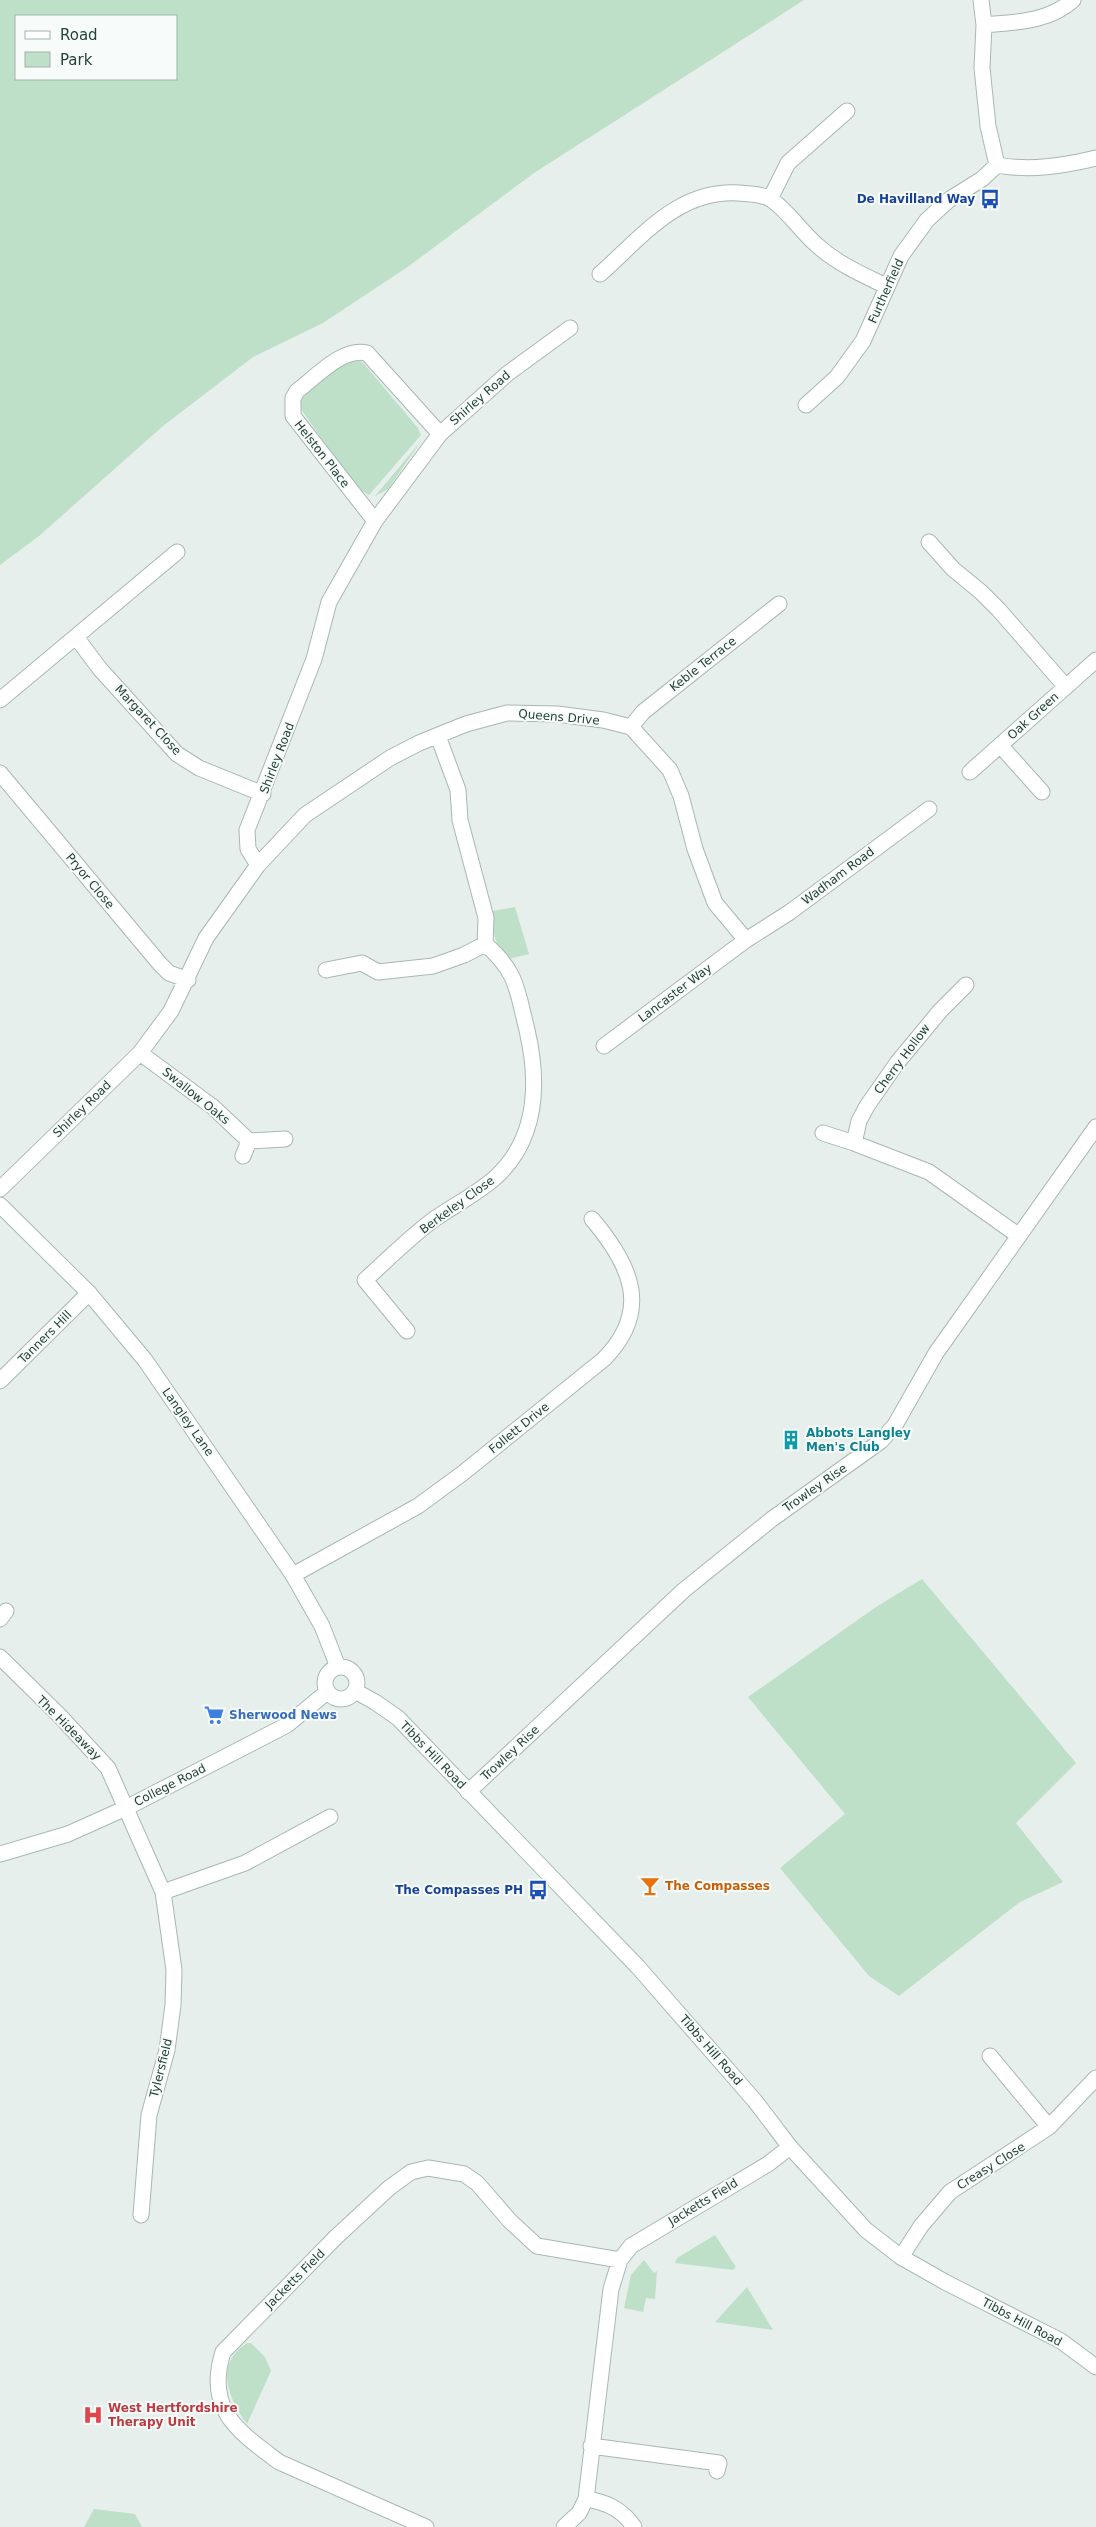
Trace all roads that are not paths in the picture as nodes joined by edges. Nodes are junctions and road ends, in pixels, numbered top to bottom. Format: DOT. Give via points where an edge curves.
graph roads {
  1 [pos="981,0"];
  2 [pos="1073,0"];
  3 [pos="984,25"];
  4 [pos="847,111"];
  5 [pos="1096,158"];
  6 [pos="997,165"];
  7 [pos="770,199"];
  8 [pos="600,274"];
  9 [pos="886,286"];
  10 [pos="570,328"];
  11 [pos="806,405"];
  12 [pos="440,434"];
  13 [pos="375,521"];
  14 [pos="929,542"];
  15 [pos="177,552"];
  16 [pos="778,604"];
  17 [pos="76,637"];
  18 [pos="1096,660"];
  19 [pos="1066,687"];
  20 [pos="0,700"];
  21 [pos="631,727"];
  22 [pos="438,736"];
  23 [pos="1000,745"];
  24 [pos="970,772"];
  25 [pos="0,773"];
  26 [pos="1042,792"];
  27 [pos="263,794"];
  28 [pos="929,809"];
  29 [pos="258,865"];
  30 [pos="746,940"];
  31 [pos="485,944"];
  32 [pos="326,970"];
  33 [pos="188,980"];
  34 [pos="966,985"];
  35 [pos="604,1046"];
  36 [pos="140,1053"];
  37 [pos="1096,1127"];
  38 [pos="823,1133"];
  39 [pos="285,1139"];
  40 [pos="249,1141"];
  41 [pos="854,1144"];
  42 [pos="243,1156"];
  43 [pos="0,1189"];
  44 [pos="0,1205"];
  45 [pos="592,1219"];
  46 [pos="1019,1236"];
  47 [pos="89,1293"];
  48 [pos="408,1330"];
  49 [pos="0,1381"];
  50 [pos="293,1575"];
  51 [pos="0,1657"];
  52 [pos="338,1667"];
  53 [pos="355,1691"];
  54 [pos="327,1692"];
  55 [pos="468,1792"];
  56 [pos="126,1808"];
  57 [pos="330,1817"];
  58 [pos="0,1854"];
  59 [pos="163,1892"];
  60 [pos="990,2056"];
  61 [pos="1096,2078"];
  62 [pos="1049,2127"];
  63 [pos="790,2147"];
  64 [pos="141,2215"];
  65 [pos="902,2257"];
  66 [pos="620,2260"];
  67 [pos="1096,2367"];
  68 [pos="591,2446"];
  69 [pos="717,2471"];
  70 [pos="586,2499"];
  71 [pos="426,2527"];
  72 [pos="564,2527"];
  73 [pos="634,2527"];
  1 -- 3 [label="street"];
  2 -- 3 [label="street" via="1062,10 1042,19"];
  3 -- 6 [label="street" via="982,68 988,126"];
  4 -- 7 [label="street" via="788,164"];
  5 -- 6 [label="street" via="1064,166 1015,168"];
  6 -- 9 [label="street, Furtherfield" via="927,220 901,256"];
  7 -- 8 [label="street" via="722,192 688,200"];
  7 -- 9 [label="street" via="817,246 854,271"];
  9 -- 11 [label="street, Furtherfield" via="880,308 864,341 838,377"];
  10 -- 12 [label="street, Shirley Road" via="507,374"];
  12 -- 13 [label="street, Shirley Road"];
  12 -- 13 [label="street, Helston Place" via="367,354 359,351 342,357 297,391 293,398 293,416"];
  13 -- 27 [label="street, Shirley Road" via="329,602 314,659"];
  14 -- 19 [label="street" via="952,569 994,605"];
  15 -- 17 [label="street"];
  16 -- 21 [label="street, Keble Terrace" via="643,712"];
  17 -- 20 [label="street"];
  17 -- 27 [label="street, Margaret Close" via="100,669 177,754 199,768"];
  18 -- 19 [label="street, Oak Green"];
  19 -- 23 [label="street, Oak Green"];
  21 -- 22 [label="street, Queens Drive" via="557,714 507,713 466,724"];
  21 -- 30 [label="street" via="670,770 715,903"];
  22 -- 29 [label="street, Queens Drive" via="390,758 305,815"];
  22 -- 31 [label="street" via="458,790 460,820 486,918"];
  23 -- 24 [label="street, Oak Green"];
  23 -- 26 [label="street"];
  25 -- 33 [label="street, Pryor Close" via="160,964 169,973"];
  27 -- 29 [label="street, Shirley Road" via="247,830 248,849"];
  28 -- 30 [label="street, Wadham Road" via="790,912"];
  29 -- 33 [label="street, Shirley Road" via="206,938"];
  30 -- 35 [label="street, Lancaster Way"];
  31 -- 32 [label="street" via="432,966 378,972 362,963"];
  31 -- 48 [label="street, Berkeley Close" via="507,964 516,984 533,1062 534,1095 530,1123 520,1147 494,1178 432,1221 365,1280"];
  33 -- 36 [label="street, Shirley Road" via="171,1011"];
  34 -- 41 [label="street, Cherry Hollow" via="897,1062 867,1106"];
  36 -- 40 [label="street, Swallow Oaks" via="213,1107"];
  36 -- 43 [label="street, Shirley Road"];
  37 -- 46 [label="street, Trowley Rise"];
  38 -- 41 [label="street"];
  39 -- 40 [label="street"];
  40 -- 42 [label="street"];
  41 -- 46 [label="street" via="929,1172"];
  44 -- 47 [label="street, Langley Lane"];
  45 -- 50 [label="street, Follett Drive" via="626,1267 630,1282 631,1316 617,1346 463,1474 418,1506"];
  46 -- 55 [label="street, Trowley Rise" via="936,1353 895,1425 881,1440 772,1519 684,1590"];
  47 -- 49 [label="street, Tanners Hill"];
  47 -- 50 [label="street, Langley Lane" via="145,1360"];
  50 -- 52 [label="street, Langley Lane" via="322,1626"];
  51 -- 56 [label="street, The Hideaway" via="101,1759"];
  52 -- 53 [label="street" via="353,1671 357,1681"];
  52 -- 54 [label="street" via="326,1676"];
  53 -- 54 [label="street" via="341,1700"];
  53 -- 55 [label="street, Tibbs Hill Road" via="398,1718"];
  54 -- 56 [label="street, College Road" via="287,1725"];
  55 -- 63 [label="street, Tibbs Hill Road" via="644,1974 755,2100"];
  56 -- 58 [label="street, College Road" via="68,1834"];
  56 -- 59 [label="street, Tylersfield"];
  57 -- 59 [label="street" via="245,1863"];
  59 -- 64 [label="street, Tylersfield" via="174,1970 173,2005 167,2050 149,2115"];
  60 -- 62 [label="street"];
  61 -- 62 [label="street, Creasy Close"];
  62 -- 65 [label="street, Creasy Close" via="950,2192 920,2226"];
  63 -- 65 [label="street, Tibbs Hill Road" via="866,2230"];
  63 -- 66 [label="street, Jacketts Field" via="768,2164 631,2246"];
  65 -- 67 [label="street, Tibbs Hill Road" via="1061,2341"];
  66 -- 68 [label="street, Jacketts Field" via="611,2289"];
  66 -- 71 [label="street, Jacketts Field" via="537,2246 477,2183 464,2174 428,2168 411,2172 389,2188 223,2352 217,2371 217,2394 224,2411 239,2430 279,2462"];
  68 -- 69 [label="street" via="719,2463"];
  68 -- 70 [label="street, Jacketts Field"];
  70 -- 72 [label="street, Jacketts Field" via="578,2514"];
  70 -- 73 [label="street" via="605,2502"];
}
